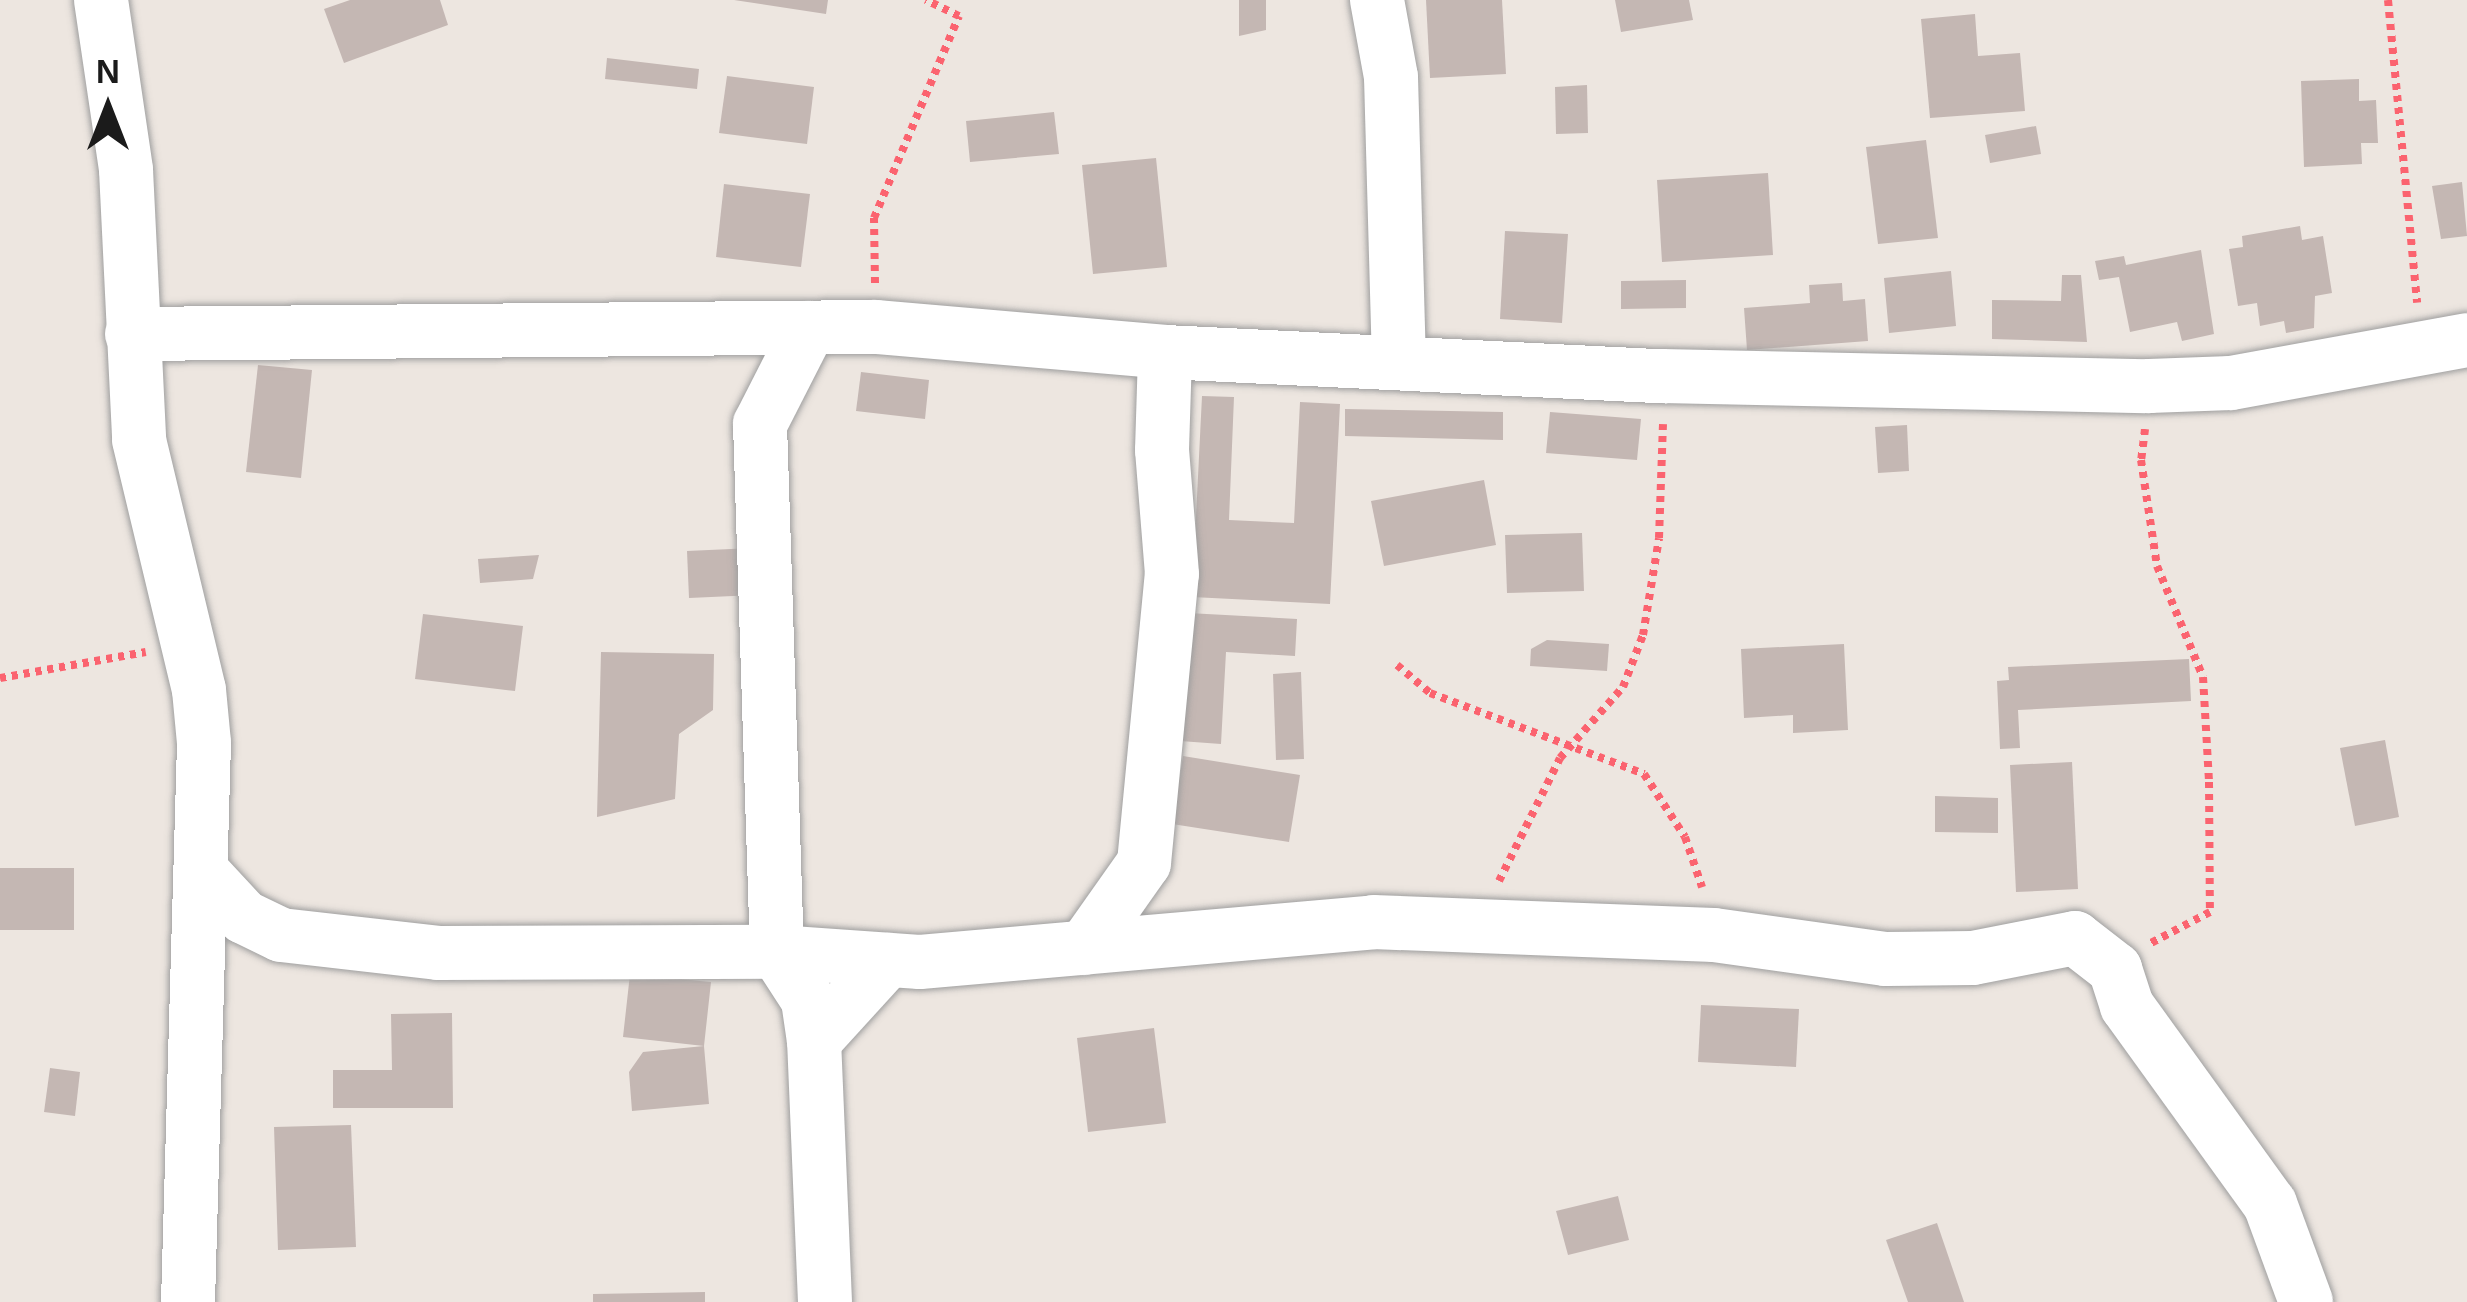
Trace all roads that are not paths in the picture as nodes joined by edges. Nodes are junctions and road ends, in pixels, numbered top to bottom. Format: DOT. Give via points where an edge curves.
graph roads {
  1 [pos="101,0"];
  2 [pos="1377,0"];
  3 [pos="809,328"];
  4 [pos="132,334"];
  5 [pos="2443,345"];
  6 [pos="1165,352"];
  7 [pos="1400,361"];
  8 [pos="206,876"];
  9 [pos="1084,948"];
  10 [pos="777,952"];
  11 [pos="888,960"];
  12 [pos="814,1041"];
  13 [pos="188,1302"];
  14 [pos="825,1302"];
  15 [pos="2306,1302"];
  1 -- 4 [label="street" via="126,170"];
  2 -- 7 [label="street" via="1391,77"];
  3 -- 4 [label="street"];
  3 -- 6 [label="street" via="876,326"];
  3 -- 10 [label="street" via="760,424"];
  4 -- 8 [label="street" via="140,440 181,640 199,690"];
  5 -- 7 [label="street" via="2231,383 2150,386 1662,376"];
  6 -- 7 [label="street"];
  6 -- 9 [label="street" via="1172,574 1144,863"];
  8 -- 10 [label="street" via="244,917 280,935 438,953"];
  8 -- 13 [label="street" via="186,1178"];
  9 -- 11 [label="street"];
  9 -- 15 [label="street" via="1271,925 1714,935 1885,959 1973,958 2075,938 2115,969 2127,1006 2270,1204"];
  10 -- 11 [label="street"];
  10 -- 12 [label="street" via="808,1000"];
  11 -- 12 [label="street"];
  12 -- 14 [label="street"];
}
